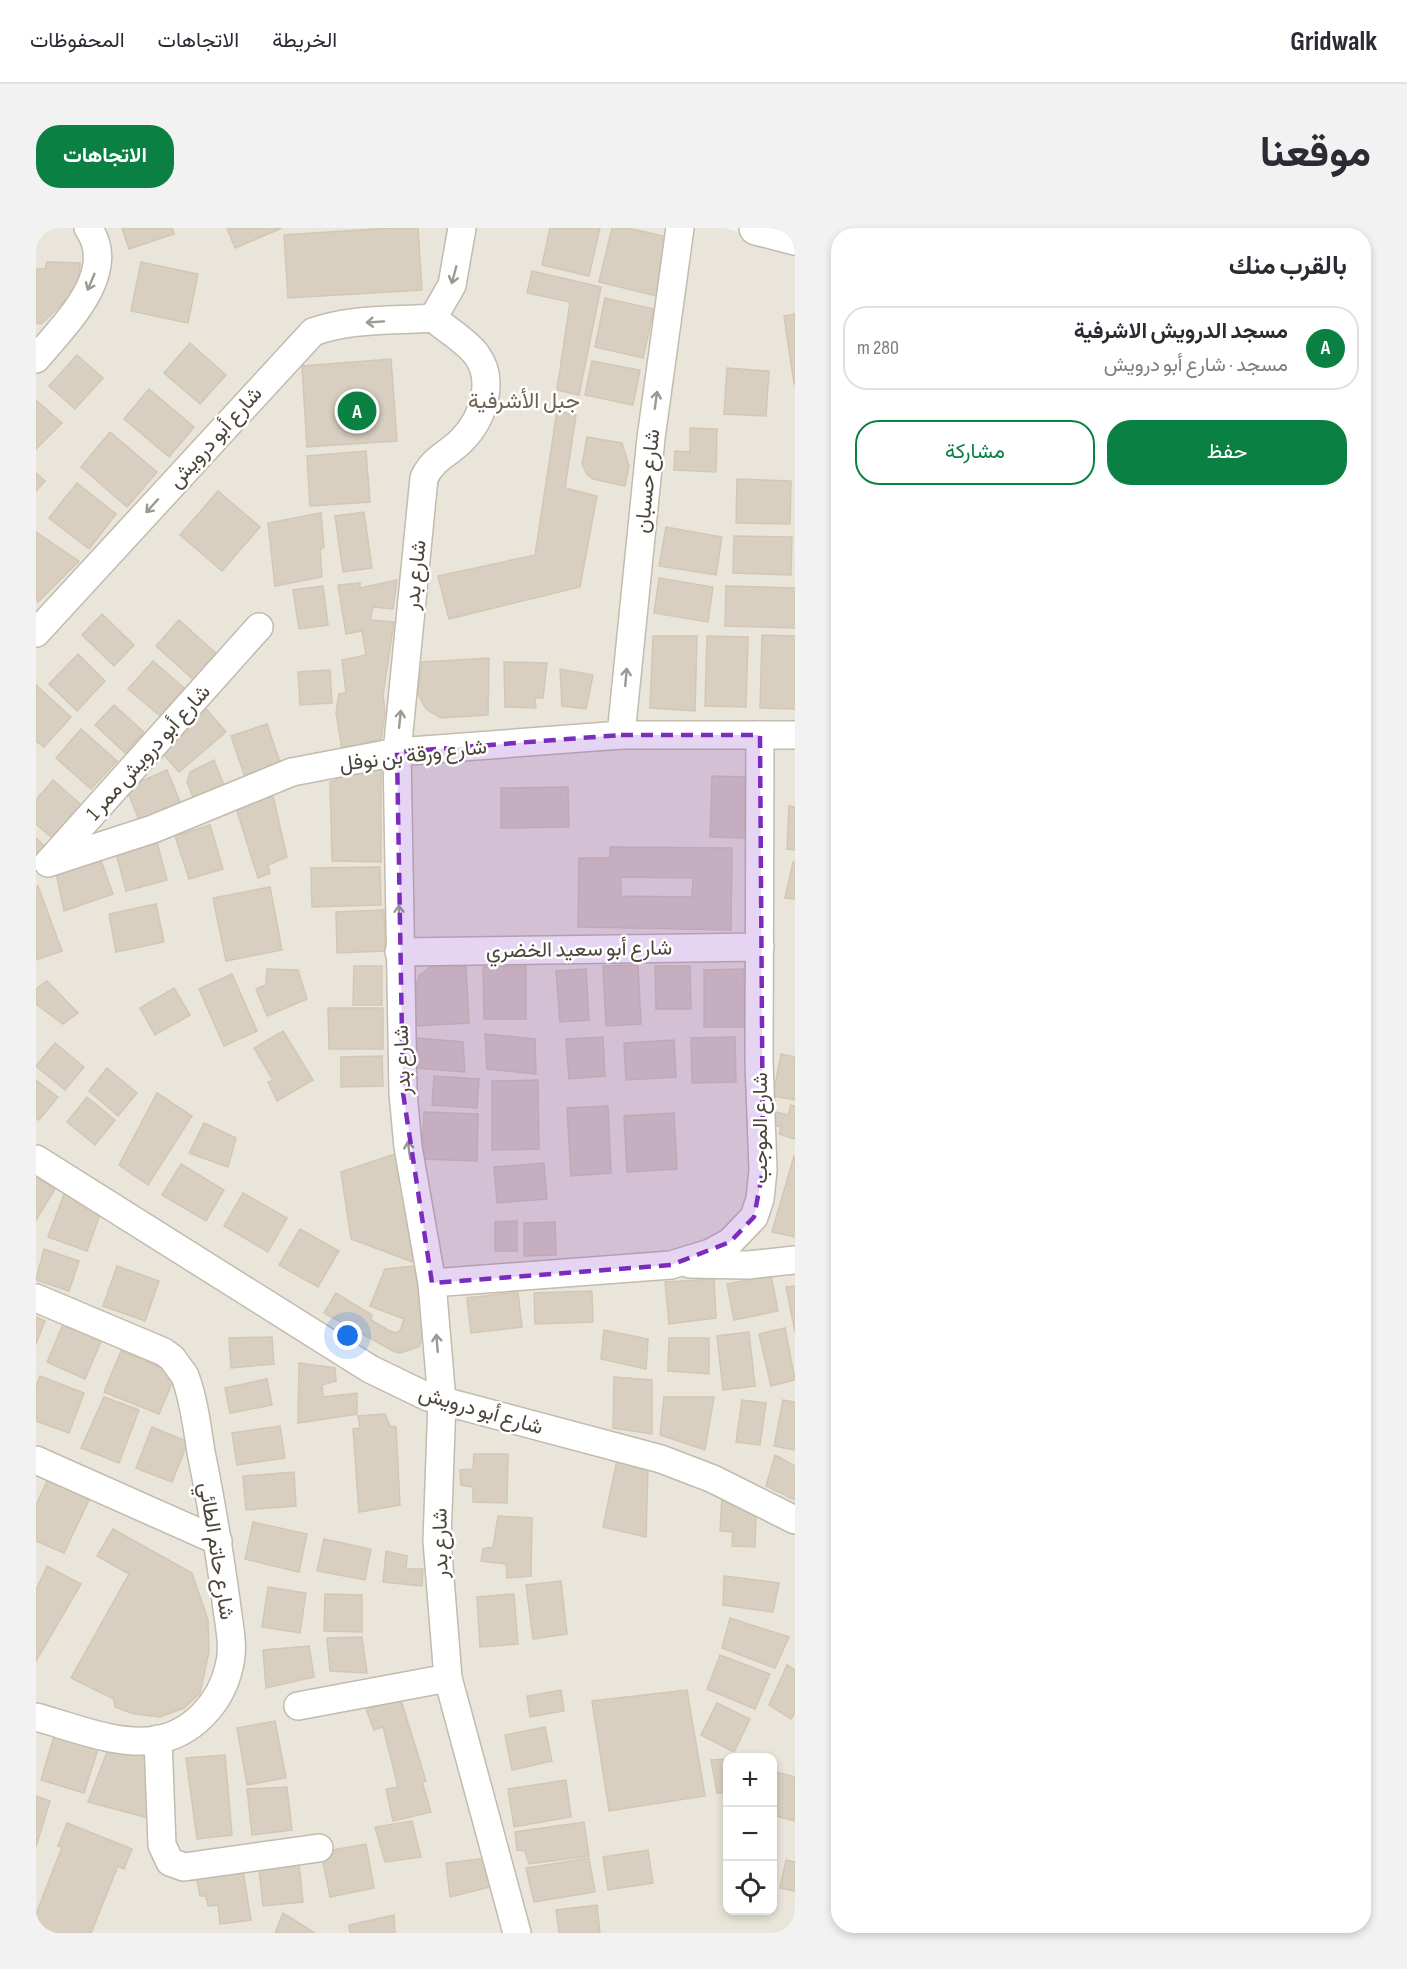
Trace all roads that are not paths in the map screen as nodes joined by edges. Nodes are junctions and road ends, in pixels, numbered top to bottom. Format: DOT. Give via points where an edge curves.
graph roads {
  1 [pos="88,228"];
  2 [pos="462,228"];
  3 [pos="680,228"];
  4 [pos="756,228"];
  5 [pos="795,238"];
  6 [pos="433,318"];
  7 [pos="36,359"];
  8 [pos="259,627"];
  9 [pos="36,633"];
  10 [pos="621,735"];
  11 [pos="760,735"];
  12 [pos="795,735"];
  13 [pos="397,752"];
  14 [pos="42,870"];
  15 [pos="760,947"];
  16 [pos="399,951"];
  17 [pos="36,1159"];
  18 [pos="795,1260"];
  19 [pos="671,1265"];
  20 [pos="432,1282"];
  21 [pos="36,1298"];
  22 [pos="442,1401"];
  23 [pos="36,1460"];
  24 [pos="795,1520"];
  25 [pos="218,1541"];
  26 [pos="448,1678"];
  27 [pos="298,1706"];
  28 [pos="36,1717"];
  29 [pos="158,1739"];
  30 [pos="319,1848"];
  31 [pos="517,1933"];
  1 -- 7 [label="street, one-way" via="96,240 98,265 90,287 74,314"];
  2 -- 6 [label="street, one-way" via="452,285"];
  10 -- 3 [label="street, شارع حسبان, one-way" via="651,438"];
  4 -- 5 [label="street"];
  6 -- 9 [label="street, شارع أبو درويش, one-way" via="350,324 313,332"];
  13 -- 6 [label="street, شارع بدر, one-way" via="424,478 435,460 462,440 475,424 486,390 485,371 477,355"];
  8 -- 14 [label="street, شارع أبو درويش ممر 1"];
  10 -- 11 [label="street, شارع ورقة بن نوفل"];
  10 -- 13 [label="street, شارع ورقة بن نوفل"];
  11 -- 12 [label="street, شارع ورقة بن نوفل"];
  11 -- 15 [label="street, شارع الموجب"];
  13 -- 14 [label="street, شارع ورقة بن نوفل" via="281,775"];
  16 -- 13 [label="street, شارع بدر, one-way"];
  15 -- 16 [label="street, شارع أبو سعيد الخضري"];
  15 -- 19 [label="street, شارع الموجب" via="760,1199 754,1217 730,1242"];
  20 -- 16 [label="street, شارع بدر, one-way" via="408,1147"];
  17 -- 22 [label="street, شارع أبو درويش" via="370,1369"];
  18 -- 19 [label="street" via="747,1265"];
  19 -- 20 [label="street, شارع الموجب"];
  22 -- 20 [label="street, شارع بدر, one-way"];
  21 -- 25 [label="street, شارع حاتم الطائي" via="164,1352 180,1366 189,1387"];
  22 -- 24 [label="street, شارع أبو درويش" via="661,1459 713,1479"];
  22 -- 26 [label="street, شارع بدر" via="437,1540"];
  23 -- 25 [label="street"];
  25 -- 29 [label="street, شارع حاتم الطائي" via="231,1645 224,1685 201,1717"];
  26 -- 27 [label="street"];
  26 -- 31 [label="street, شارع بدر"];
  28 -- 29 [label="street, شارع حاتم الطائي" via="123,1740"];
  29 -- 30 [label="street" via="162,1845 170,1862 184,1867"];
}
